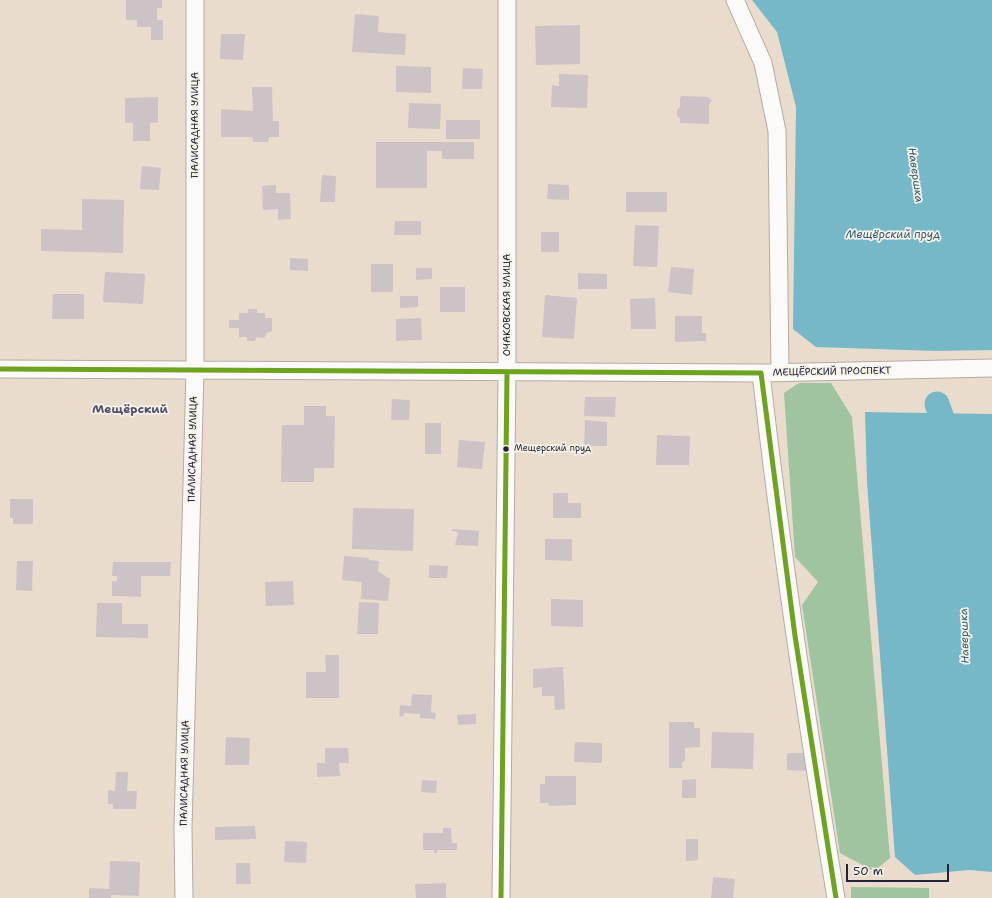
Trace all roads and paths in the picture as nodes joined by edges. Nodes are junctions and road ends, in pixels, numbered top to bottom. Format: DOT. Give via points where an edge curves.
graph roads {
  1 [pos="195,0"];
  2 [pos="507,0"];
  3 [pos="735,0"];
  4 [pos="992,368"];
  5 [pos="0,369"];
  6 [pos="195,371"];
  7 [pos="507,372"];
  8 [pos="762,373"];
  9 [pos="780,373"];
  10 [pos="184,898"];
  11 [pos="502,898"];
  12 [pos="836,898"];
  1 -- 6 [label="street, ПАЛИСАДНАЯ УЛИЦА"];
  2 -- 7 [label="street, ОЧАКОВСКАЯ УЛИЦА"];
  3 -- 9 [label="street" via="764,62 777,131"];
  4 -- 9 [label="street, МЕЩЁРСКИЙ ПРОСПЕКТ"];
  5 -- 6 [label="street, МЕЩЁРСКИЙ ПРОСПЕКТ"];
  6 -- 7 [label="street, МЕЩЁРСКИЙ ПРОСПЕКТ"];
  6 -- 10 [label="street, ПАЛИСАДНАЯ УЛИЦА" via="183,828"];
  7 -- 8 [label="street, МЕЩЁРСКИЙ ПРОСПЕКТ"];
  7 -- 11 [label="street, ОЧАКОВСКАЯ УЛИЦА"];
  8 -- 9 [label="street, МЕЩЁРСКИЙ ПРОСПЕКТ"];
  8 -- 12 [label="street" via="782,550"];
}
